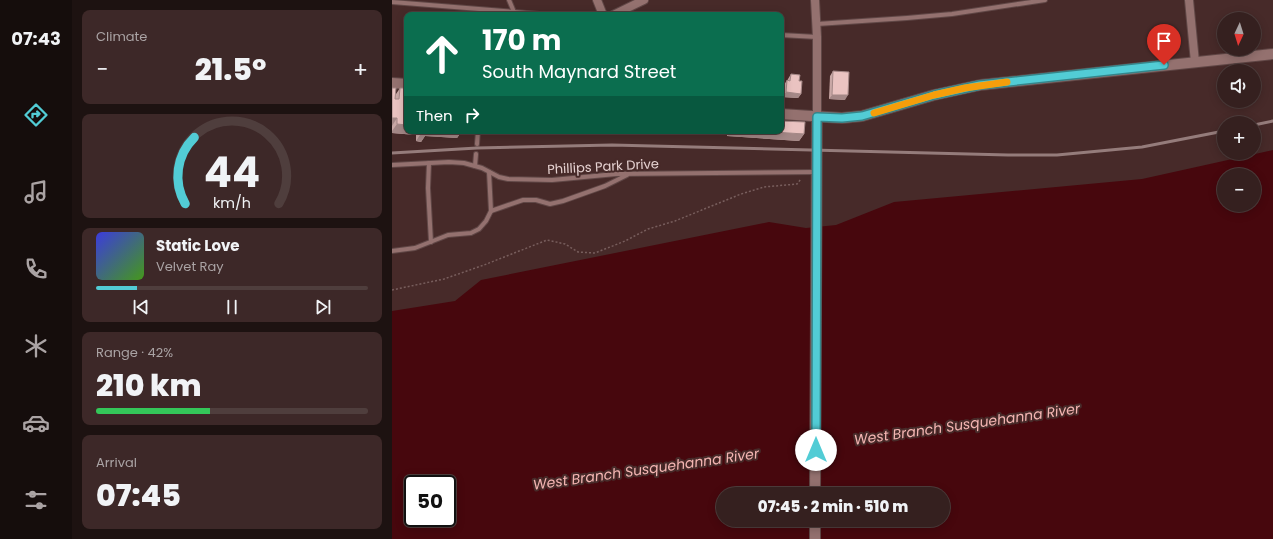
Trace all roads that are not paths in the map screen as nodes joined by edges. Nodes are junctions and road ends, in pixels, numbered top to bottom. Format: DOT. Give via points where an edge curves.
graph roads {
  1 [pos="509,0"];
  2 [pos="597,0"];
  3 [pos="644,0"];
  4 [pos="815,0"];
  5 [pos="1045,0"];
  6 [pos="1189,0"];
  7 [pos="392,2"];
  8 [pos="514,12"];
  9 [pos="602,12"];
  10 [pos="619,12"];
  11 [pos="816,24"];
  12 [pos="784,35"];
  13 [pos="817,37"];
  14 [pos="1273,54"];
  15 [pos="1195,62"];
  16 [pos="392,83"];
  17 [pos="404,84"];
  18 [pos="784,114"];
  19 [pos="817,117"];
  20 [pos="478,134"];
  21 [pos="477,144"];
  22 [pos="476,154"];
  23 [pos="429,163"];
  24 [pos="392,165"];
  25 [pos="475,166"];
  26 [pos="489,172"];
  27 [pos="817,172"];
  28 [pos="629,174"];
  29 [pos="491,211"];
  30 [pos="431,242"];
  31 [pos="392,251"];
  32 [pos="815,487"];
  33 [pos="815,527"];
  34 [pos="815,539"];
  1 -- 8 [label="lane"];
  2 -- 9 [label="street"];
  3 -- 10 [label="street"];
  4 -- 11 [label="street"];
  5 -- 11 [label="lane" via="952,14"];
  6 -- 15 [label="street"];
  7 -- 8 [label="lane"];
  11 -- 13 [label="street"];
  12 -- 13 [label="lane"];
  13 -- 19 [label="street"];
  14 -- 15 [label="main road"];
  15 -- 19 [label="main road" via="980,85 934,95 862,116"];
  16 -- 17 [label="main road"];
  18 -- 19 [label="main road"];
  19 -- 27 [label="main road"];
  20 -- 21 [label="lane"];
  22 -- 25 [label="lane"];
  23 -- 24 [label="lane, Phillips Park Drive"];
  23 -- 25 [label="lane, Phillips Park Drive" via="464,163"];
  23 -- 30 [label="lane"];
  25 -- 26 [label="lane, Phillips Park Drive"];
  26 -- 28 [label="lane, Phillips Park Drive" via="508,179 552,180"];
  26 -- 29 [label="lane"];
  27 -- 28 [label="lane, Phillips Park Drive"];
  27 -- 32 [label="main road"];
  28 -- 29 [label="lane" via="605,186 563,201 550,204 523,200"];
  29 -- 30 [label="lane" via="479,229 471,233 448,235"];
  30 -- 31 [label="lane" via="415,248"];
  33 -- 34 [label="main road"];
}
